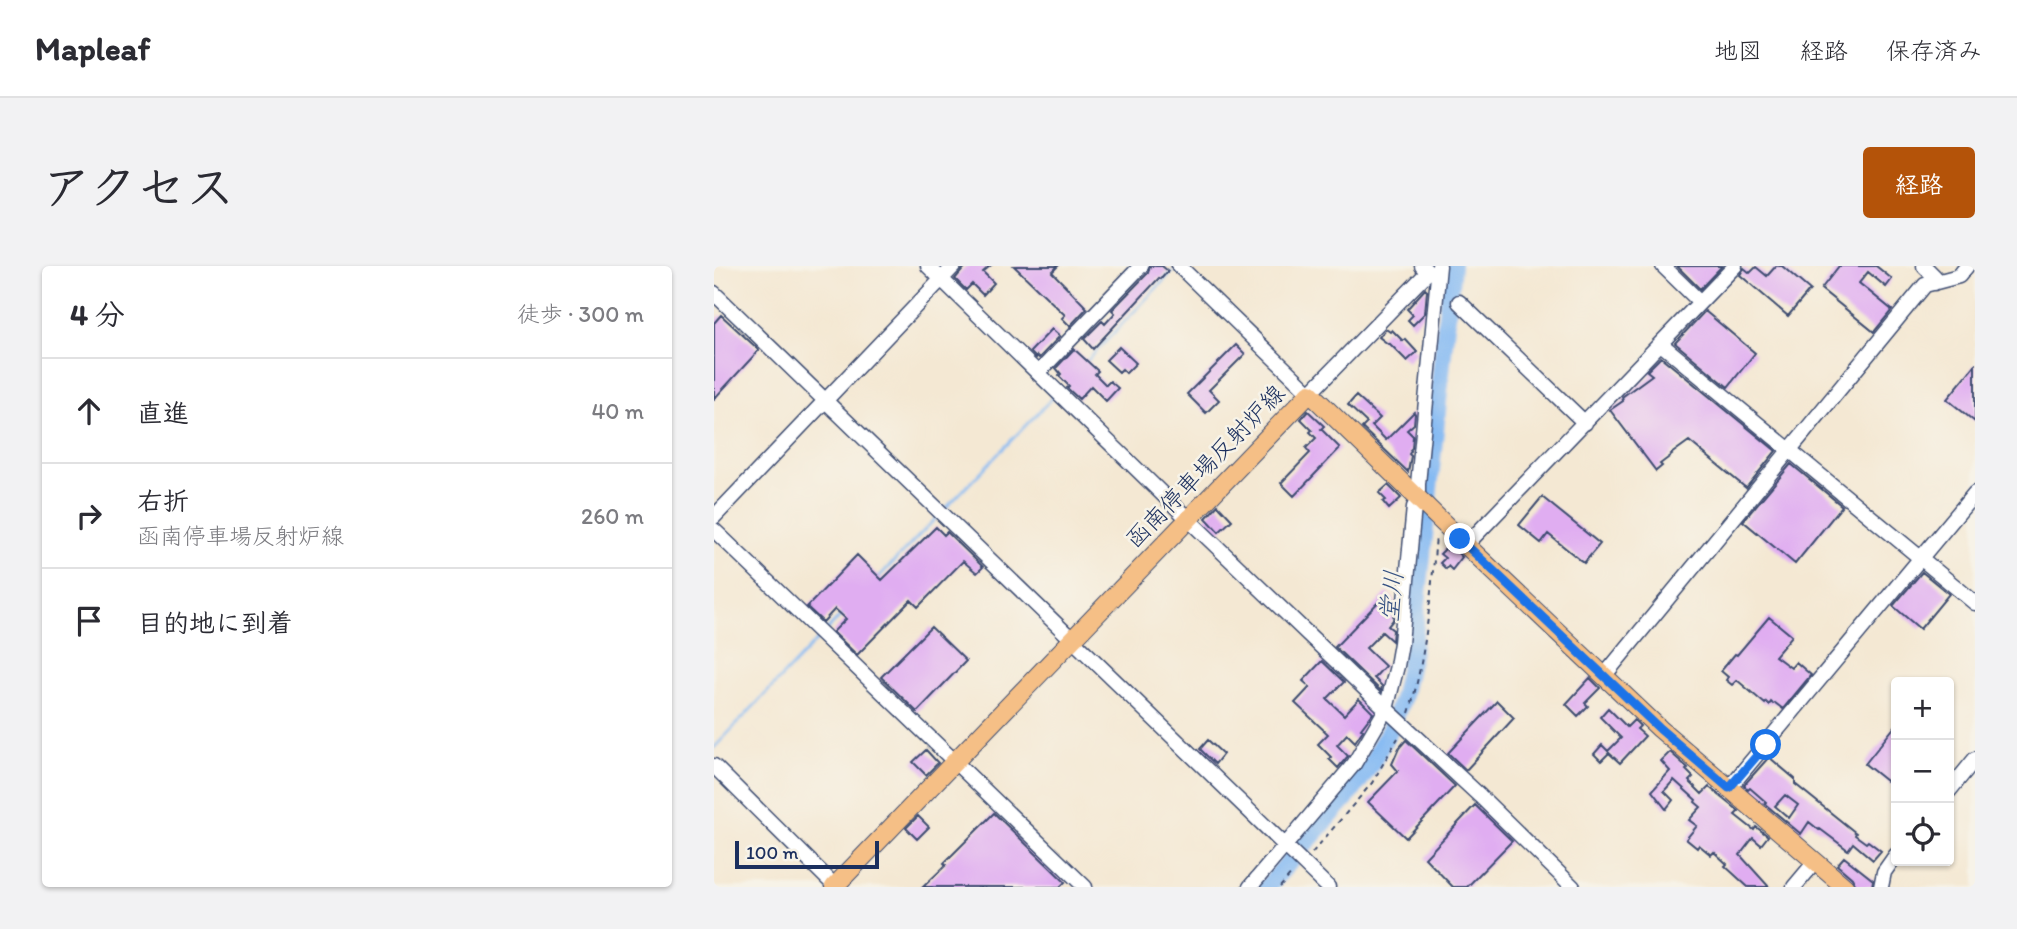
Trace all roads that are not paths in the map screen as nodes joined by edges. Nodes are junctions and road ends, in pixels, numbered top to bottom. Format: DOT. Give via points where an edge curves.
graph roads {
  1 [pos="928,266"];
  2 [pos="954,266"];
  3 [pos="1141,266"];
  4 [pos="1179,266"];
  5 [pos="1663,266"];
  6 [pos="1735,266"];
  7 [pos="1924,266"];
  8 [pos="1967,266"];
  9 [pos="1432,270"];
  10 [pos="942,279"];
  11 [pos="1934,283"];
  12 [pos="714,293"];
  13 [pos="1459,302"];
  14 [pos="1700,302"];
  15 [pos="1661,344"];
  16 [pos="1038,373"];
  17 [pos="1310,393"];
  18 [pos="826,401"];
  19 [pos="1585,423"];
  20 [pos="1790,451"];
  21 [pos="1975,493"];
  22 [pos="1418,498"];
  23 [pos="714,517"];
  24 [pos="1188,519"];
  25 [pos="714,530"];
  26 [pos="1466,545"];
  27 [pos="1921,559"];
  28 [pos="1975,603"];
  29 [pos="1072,640"];
  30 [pos="1604,676"];
  31 [pos="1387,710"];
  32 [pos="1975,759"];
  33 [pos="954,761"];
  34 [pos="714,766"];
  35 [pos="1954,785"];
  36 [pos="1729,788"];
  37 [pos="1286,847"];
  38 [pos="1815,862"];
  39 [pos="1891,862"];
  40 [pos="835,887"];
  41 [pos="1085,887"];
  42 [pos="1250,887"];
  43 [pos="1328,887"];
  44 [pos="1573,887"];
  45 [pos="1794,887"];
  46 [pos="1845,887"];
  47 [pos="1881,887"];
  1 -- 10 [label="street"];
  2 -- 10 [label="street"];
  3 -- 16 [label="street"];
  4 -- 17 [label="street"];
  5 -- 14 [label="street"];
  6 -- 14 [label="street"];
  7 -- 11 [label="street" via="1935,277"];
  8 -- 11 [label="street" via="1958,276"];
  9 -- 17 [label="street"];
  9 -- 22 [label="street"];
  10 -- 16 [label="street"];
  10 -- 18 [label="street"];
  11 -- 20 [label="street" via="1925,285"];
  12 -- 18 [label="street"];
  13 -- 19 [label="street"];
  14 -- 15 [label="street"];
  15 -- 19 [label="street"];
  15 -- 20 [label="street"];
  16 -- 24 [label="street"];
  17 -- 22 [label="main road, 函南停車場反射炉線"];
  17 -- 24 [label="main road, 函南停車場反射炉線"];
  18 -- 23 [label="street"];
  18 -- 29 [label="street"];
  19 -- 26 [label="street"];
  20 -- 27 [label="street"];
  20 -- 30 [label="street"];
  21 -- 27 [label="street"];
  22 -- 26 [label="main road, 函南停車場反射炉線"];
  22 -- 31 [label="street" via="1401,643"];
  24 -- 29 [label="main road, 函南停車場反射炉線"];
  24 -- 31 [label="street"];
  25 -- 33 [label="street"];
  26 -- 30 [label="main road, 函南停車場反射炉線"];
  27 -- 28 [label="street"];
  27 -- 36 [label="street"];
  29 -- 33 [label="main road, 函南停車場反射炉線"];
  29 -- 37 [label="street"];
  30 -- 36 [label="main road, 函南停車場反射炉線"];
  31 -- 37 [label="street" via="1354,765"];
  31 -- 44 [label="street"];
  32 -- 35 [label="street"];
  33 -- 40 [label="main road, 函南停車場反射炉線"];
  33 -- 41 [label="street"];
  34 -- 40 [label="street"];
  36 -- 38 [label="main road, 函南停車場反射炉線"];
  37 -- 42 [label="street"];
  37 -- 43 [label="street"];
  38 -- 45 [label="street"];
  38 -- 46 [label="main road, 函南停車場反射炉線"];
  39 -- 47 [label="street"];
}
